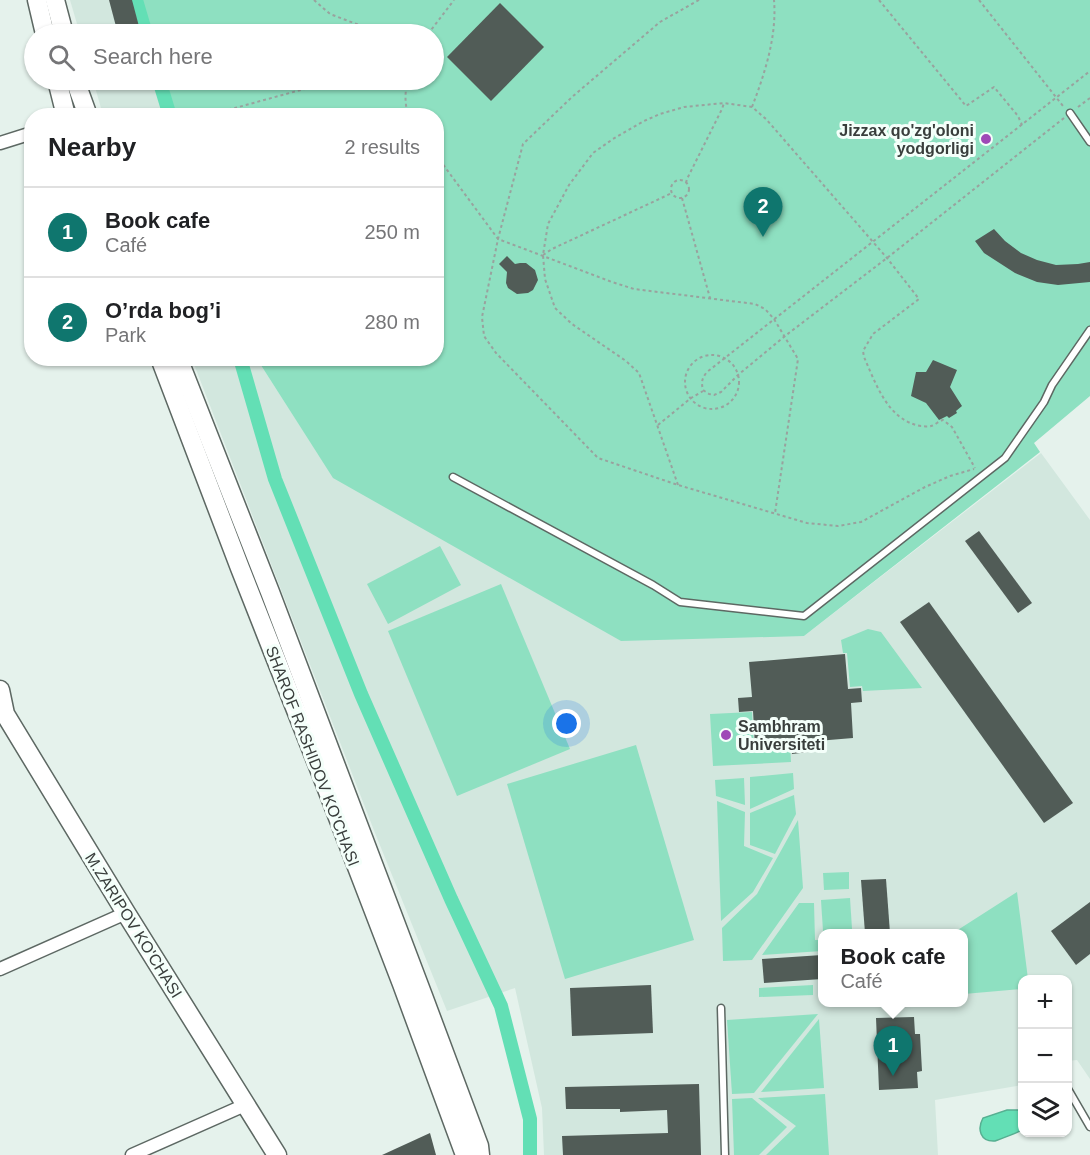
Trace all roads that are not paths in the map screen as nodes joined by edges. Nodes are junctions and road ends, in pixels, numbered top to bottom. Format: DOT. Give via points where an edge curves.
graph roads {
  1 [pos="37,0"];
  2 [pos="55,0"];
  3 [pos="43,24"];
  4 [pos="61,24"];
  5 [pos="60,90"];
  6 [pos="79,90"];
  7 [pos="64,108"];
  8 [pos="85,108"];
  9 [pos="1070,113"];
  10 [pos="24,136"];
  11 [pos="1090,142"];
  12 [pos="0,143"];
  13 [pos="1090,330"];
  14 [pos="163,366"];
  15 [pos="181,366"];
  16 [pos="453,477"];
  17 [pos="0,690"];
  18 [pos="3,716"];
  19 [pos="126,913"];
  20 [pos="0,969"];
  21 [pos="721,1008"];
  22 [pos="1072,1096"];
  23 [pos="245,1105"];
  24 [pos="1090,1127"];
  25 [pos="132,1155"];
  26 [pos="277,1155"];
  27 [pos="465,1155"];
  28 [pos="480,1155"];
  29 [pos="725,1155"];
  1 -- 3 [label="street"];
  2 -- 4 [label="street"];
  5 -- 7 [label="street"];
  6 -- 8 [label="street"];
  9 -- 11 [label="lane"];
  10 -- 12 [label="street"];
  13 -- 16 [label="lane" via="1005,458 804,616 680,602"];
  14 -- 27 [label="street, SHAROF RASHIDOV KO'CHASI"];
  15 -- 28 [label="street" via="270,592"];
  17 -- 18 [label="street, M.ZARIPOV KO'CHASI"];
  18 -- 19 [label="street, M.ZARIPOV KO'CHASI"];
  19 -- 20 [label="street"];
  19 -- 23 [label="street, M.ZARIPOV KO'CHASI"];
  21 -- 29 [label="lane"];
  22 -- 24 [label="lane"];
  23 -- 25 [label="street"];
  23 -- 26 [label="street, M.ZARIPOV KO'CHASI"];
}
